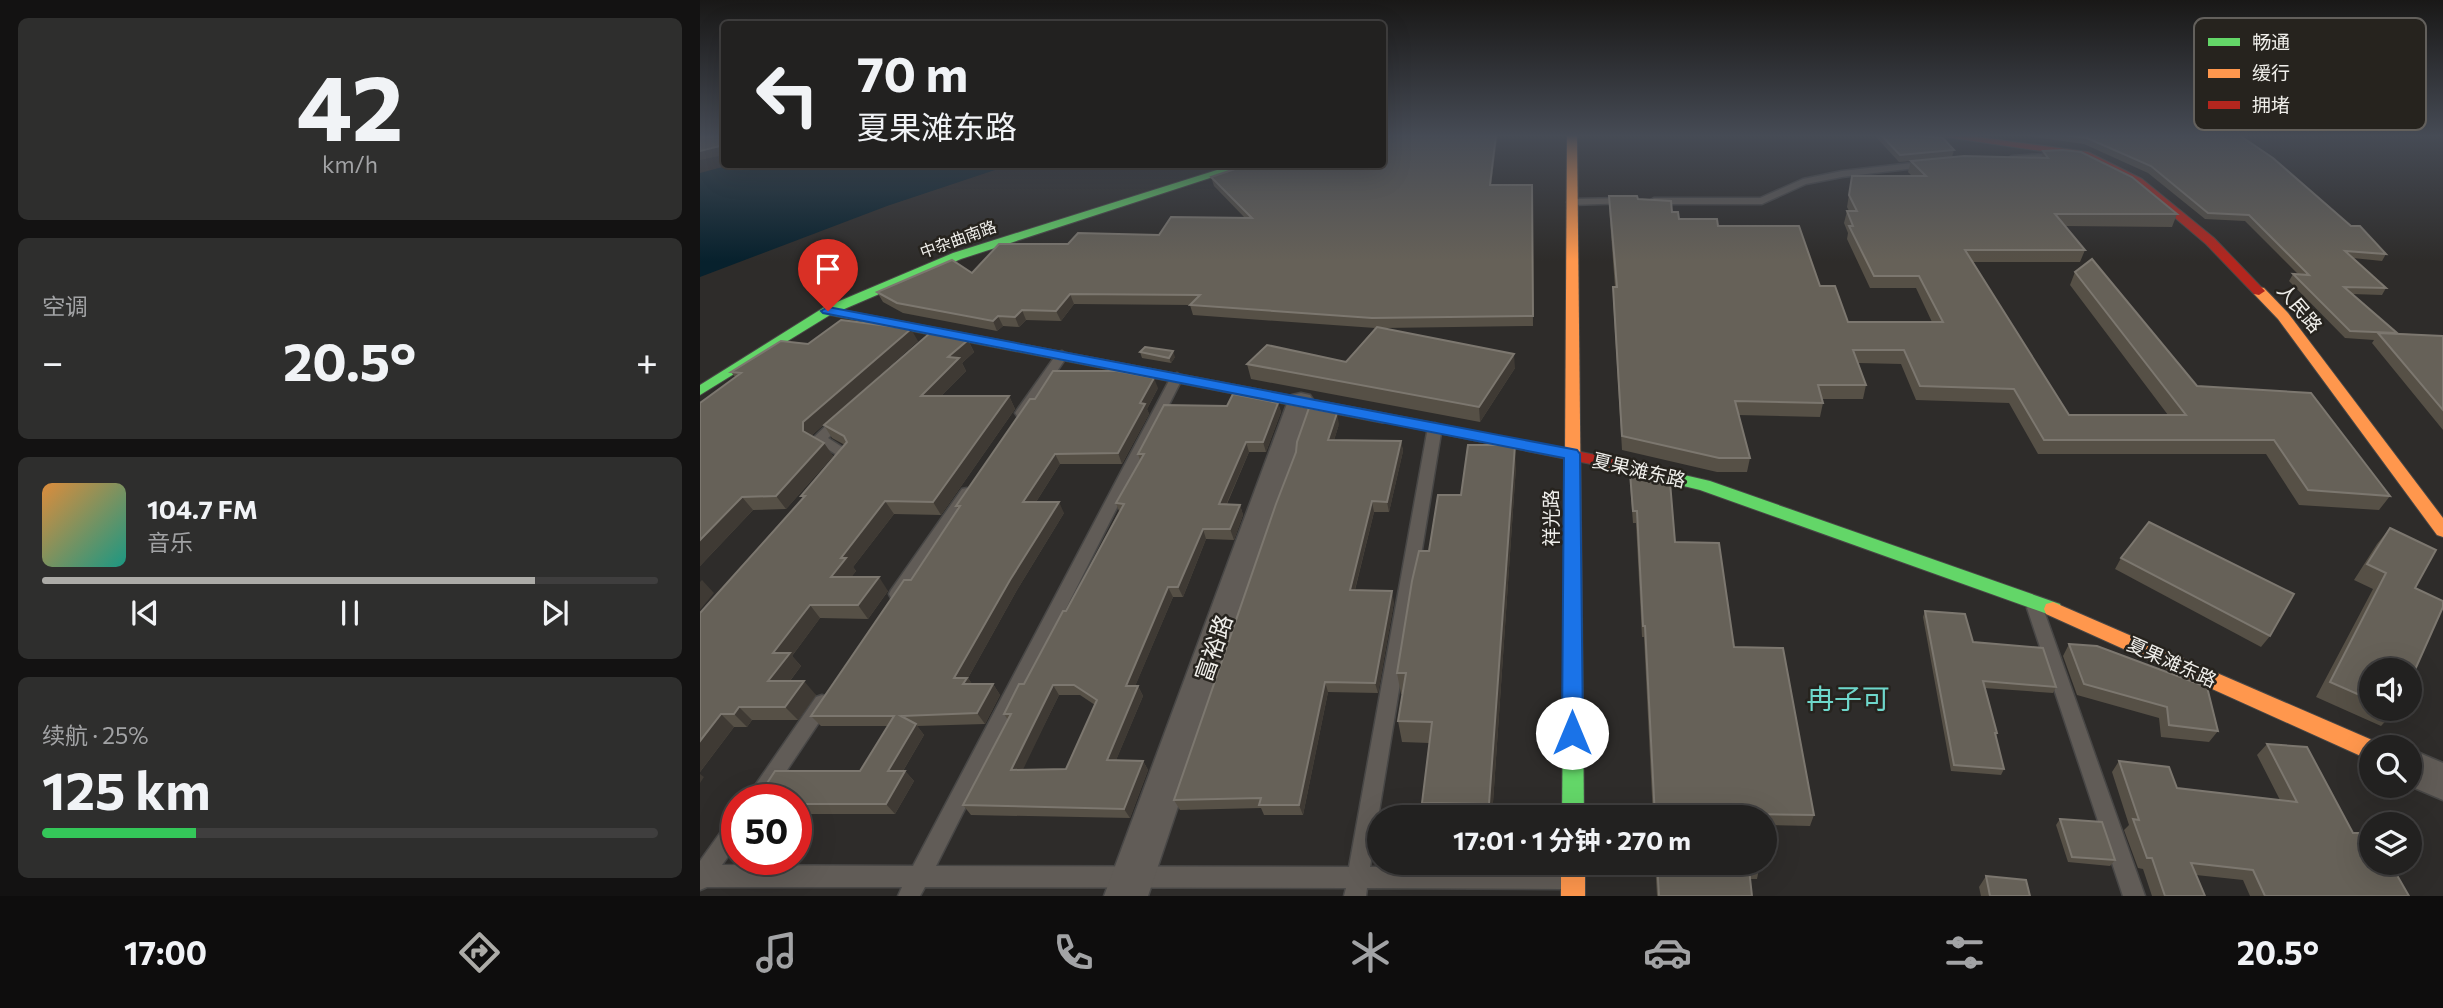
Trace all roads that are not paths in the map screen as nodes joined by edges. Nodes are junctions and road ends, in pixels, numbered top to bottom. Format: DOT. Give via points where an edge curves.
graph roads {
  1 [pos="1207,177"];
  2 [pos="1572,177"];
  3 [pos="1828,177"];
  4 [pos="2130,177"];
  5 [pos="1572,202"];
  6 [pos="828,311"];
  7 [pos="940,332"];
  8 [pos="920,350"];
  9 [pos="1062,355"];
  10 [pos="1177,377"];
  11 [pos="700,391"];
  12 [pos="1301,401"];
  13 [pos="849,412"];
  14 [pos="1015,424"];
  15 [pos="1435,427"];
  16 [pos="1572,454"];
  17 [pos="829,474"];
  18 [pos="976,481"];
  19 [pos="2443,531"];
  20 [pos="2032,600"];
  21 [pos="889,606"];
  22 [pos="834,686"];
  23 [pos="2359,745"];
  24 [pos="2422,772"];
  25 [pos="2443,782"];
  26 [pos="766,784"];
  27 [pos="1573,805"];
  28 [pos="721,849"];
  29 [pos="920,876"];
  30 [pos="701,877"];
  31 [pos="1573,879"];
  32 [pos="1130,886"];
  33 [pos="1356,887"];
  34 [pos="909,896"];
  35 [pos="2134,896"];
  1 -- 6 [label="street, 中杂曲南路" via="957,256"];
  2 -- 5 [label="street, 祥光路"];
  3 -- 5 [label="lane" via="1803,182 1762,201"];
  4 -- 19 [label="street, 人民路" via="2210,241 2283,316"];
  5 -- 16 [label="street, 祥光路"];
  6 -- 7 [label="street, 夏果滩东路"];
  6 -- 11 [label="street, 中杂曲南路"];
  7 -- 8 [label="lane"];
  7 -- 9 [label="street, 夏果滩东路"];
  9 -- 10 [label="street, 夏果滩东路"];
  9 -- 14 [label="lane"];
  10 -- 12 [label="street, 夏果滩东路"];
  10 -- 29 [label="lane"];
  12 -- 15 [label="street, 夏果滩东路"];
  12 -- 32 [label="street, 富裕路"];
  13 -- 17 [label="lane" via="819,439 846,454"];
  15 -- 16 [label="street, 夏果滩东路"];
  15 -- 33 [label="lane"];
  16 -- 20 [label="street, 夏果滩东路" via="1704,485"];
  16 -- 27 [label="street, 祥光路"];
  18 -- 21 [label="lane"];
  20 -- 23 [label="street, 夏果滩东路"];
  20 -- 35 [label="lane"];
  22 -- 26 [label="lane"];
  24 -- 25 [label="street"];
  28 -- 30 [label="lane"];
  29 -- 30 [label="lane"];
  29 -- 32 [label="lane"];
  29 -- 34 [label="lane"];
  31 -- 33 [label="lane"];
  32 -- 33 [label="lane"];
}
